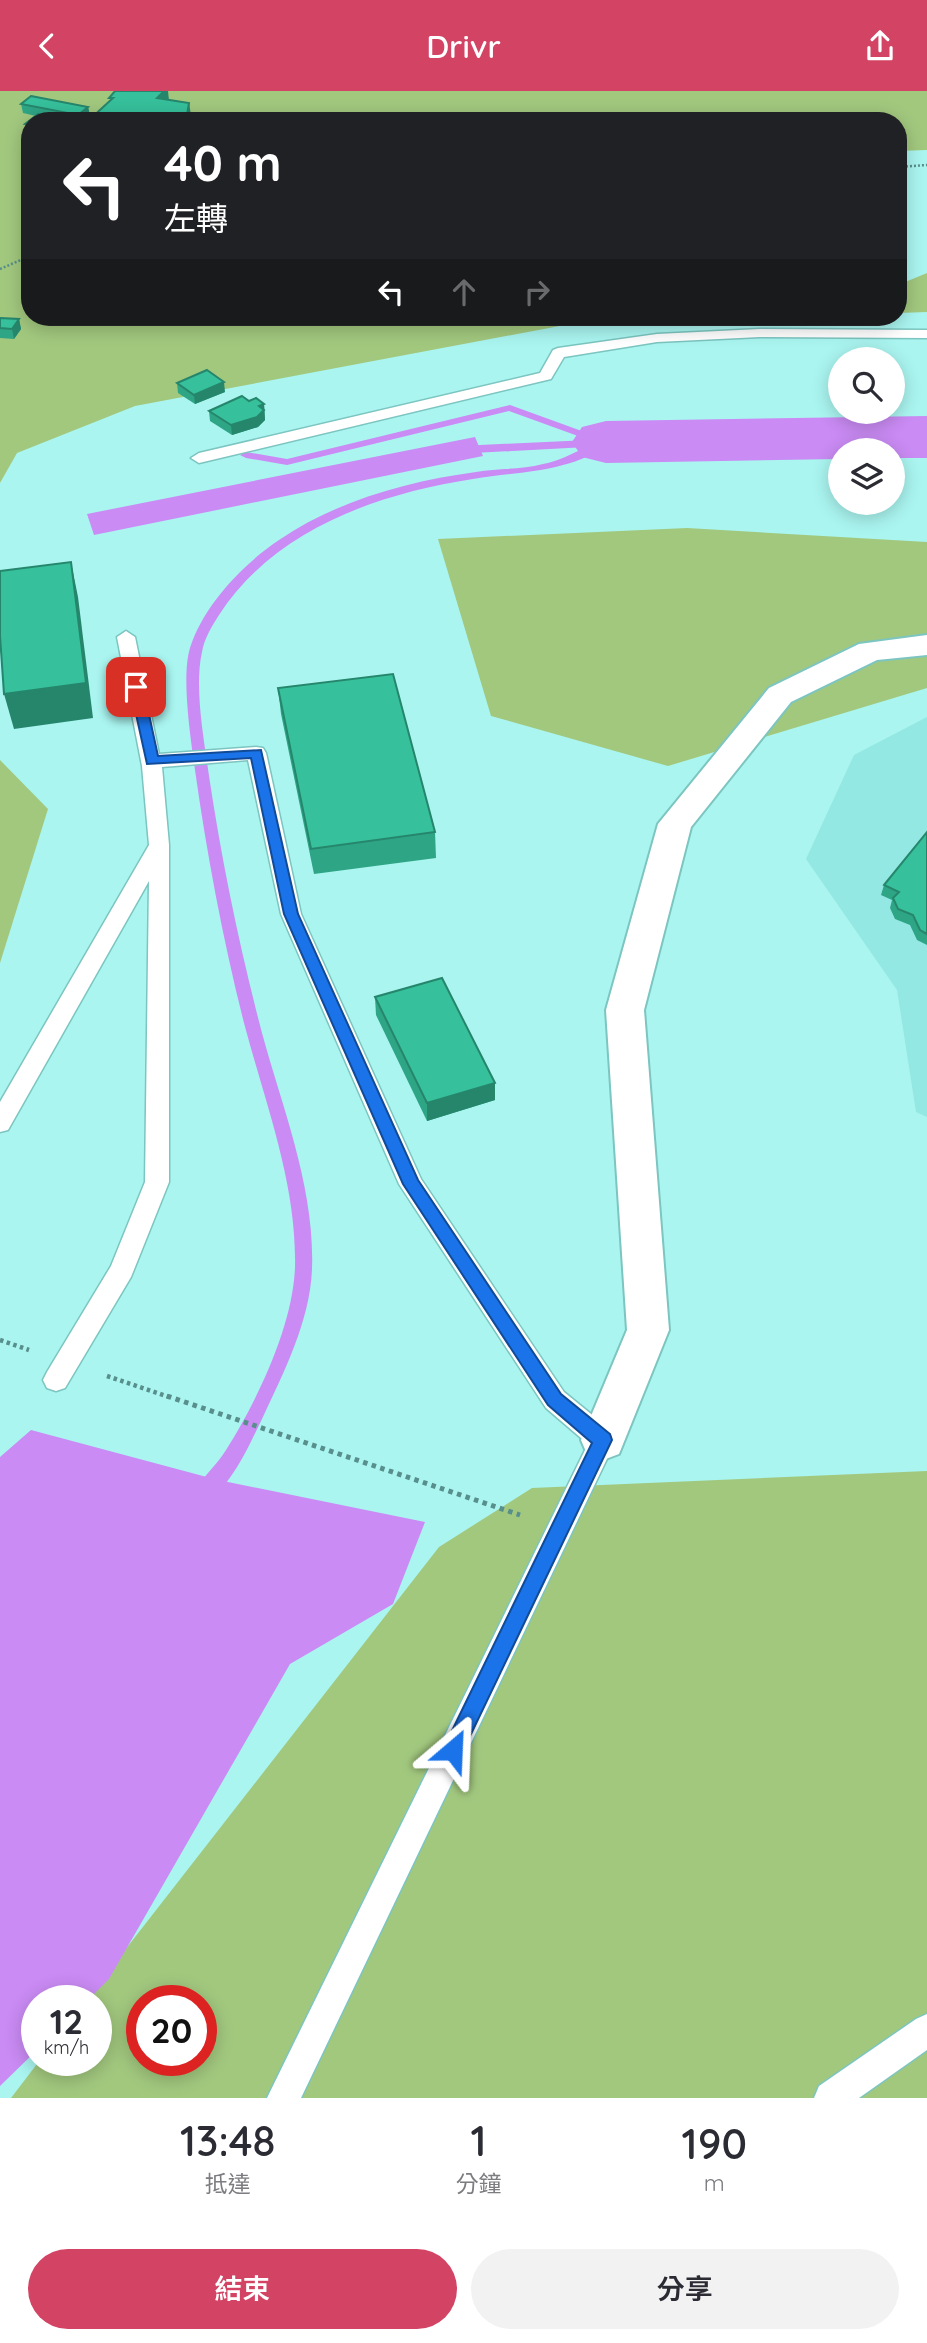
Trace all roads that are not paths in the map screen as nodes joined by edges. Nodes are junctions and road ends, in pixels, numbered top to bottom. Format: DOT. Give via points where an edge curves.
graph roads {
  1 [pos="927,334"];
  2 [pos="199,458"];
  3 [pos="126,637"];
  4 [pos="927,645"];
  5 [pos="152,761"];
  6 [pos="159,845"];
  7 [pos="0,1123"];
  8 [pos="56,1380"];
  9 [pos="603,1440"];
  10 [pos="927,2030"];
  11 [pos="284,2098"];
  12 [pos="831,2098"];
  1 -- 2 [label="lane" via="670,337 558,353 546,376"];
  3 -- 5 [label="lane"];
  4 -- 9 [label="street" via="870,650 780,695 675,824 625,1010 648,1331"];
  5 -- 6 [label="lane"];
  5 -- 9 [label="lane" via="256,753 291,914 411,1184 555,1400"];
  6 -- 7 [label="lane"];
  6 -- 8 [label="lane" via="157,1182 122,1270"];
  9 -- 11 [label="lane"];
  10 -- 12 [label="lane"];
}
